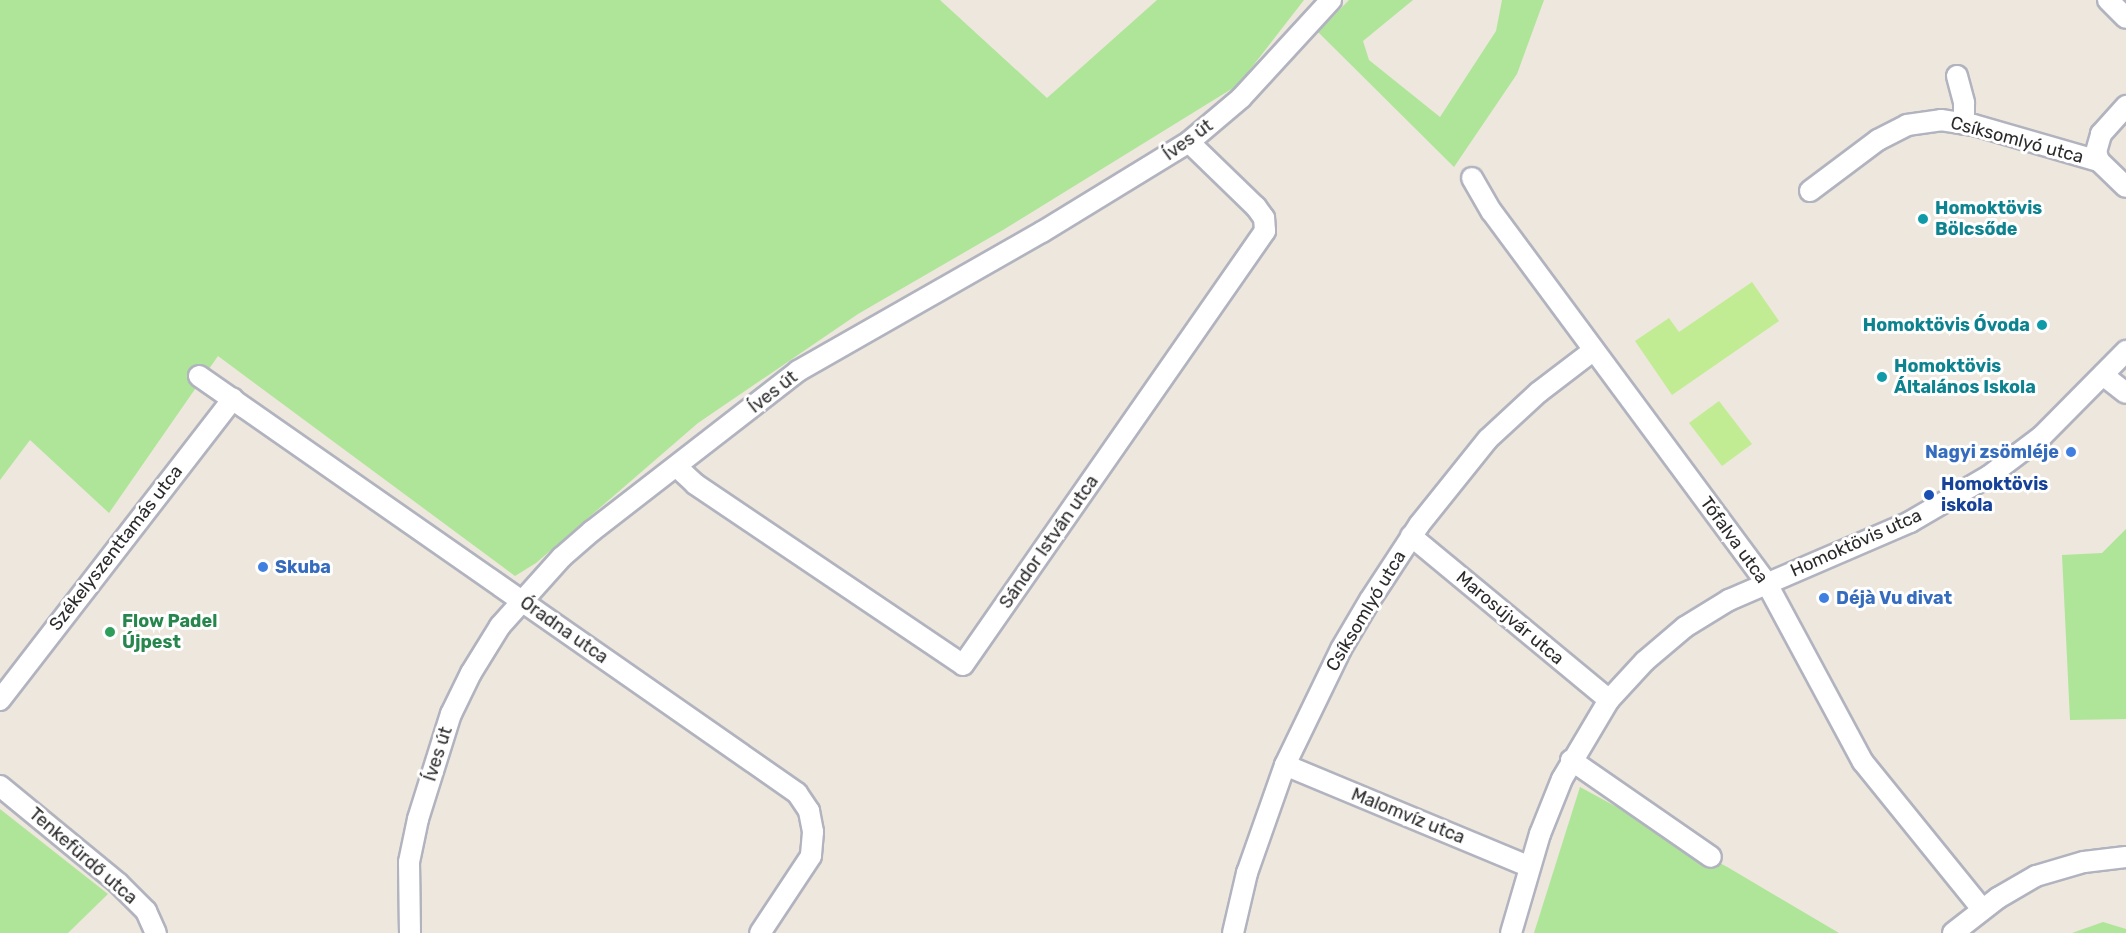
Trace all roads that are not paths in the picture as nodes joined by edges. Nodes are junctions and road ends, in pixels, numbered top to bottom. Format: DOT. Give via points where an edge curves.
graph roads {
  1 [pos="1330,0"];
  2 [pos="2108,0"];
  3 [pos="2126,18"];
  4 [pos="1957,76"];
  5 [pos="2126,106"];
  6 [pos="1964,124"];
  7 [pos="1189,142"];
  8 [pos="2099,161"];
  9 [pos="1472,178"];
  10 [pos="2126,187"];
  11 [pos="1810,191"];
  12 [pos="1594,350"];
  13 [pos="2126,351"];
  14 [pos="2103,375"];
  15 [pos="199,376"];
  16 [pos="2126,393"];
  17 [pos="233,398"];
  18 [pos="677,467"];
  19 [pos="1411,536"];
  20 [pos="1766,582"];
  21 [pos="521,600"];
  22 [pos="0,700"];
  23 [pos="1609,700"];
  24 [pos="1571,760"];
  25 [pos="1285,765"];
  26 [pos="0,786"];
  27 [pos="1711,857"];
  28 [pos="2126,857"];
  29 [pos="1530,867"];
  30 [pos="1982,909"];
  31 [pos="156,933"];
  32 [pos="410,933"];
  33 [pos="760,933"];
  34 [pos="1233,933"];
  35 [pos="1510,933"];
  36 [pos="1953,933"];
  1 -- 7 [label="street, Íves út" via="1241,98"];
  2 -- 3 [label="street"];
  4 -- 6 [label="street" via="1964,103"];
  5 -- 8 [label="street" via="2101,134 2096,152"];
  6 -- 8 [label="street, Csíksomlyó utca"];
  6 -- 11 [label="street, Csíksomlyó utca" via="1941,120 1907,125 1878,140"];
  7 -- 18 [label="street, Íves út" via="1042,232 798,371"];
  7 -- 18 [label="street, Sándor István utca" via="1257,207 1264,218 1264,231 963,665 696,484"];
  8 -- 10 [label="street, Csíksomlyó utca"];
  9 -- 12 [label="street, Tófalva utca" via="1492,212"];
  12 -- 19 [label="street, Csíksomlyó utca" via="1539,392 1488,439"];
  12 -- 20 [label="street, Tófalva utca"];
  13 -- 14 [label="street, Homoktövis utca"];
  14 -- 16 [label="street"];
  14 -- 20 [label="street, Homoktövis utca" via="2042,436 1958,496 1910,522"];
  15 -- 17 [label="street, Óradna utca"];
  17 -- 21 [label="street, Óradna utca"];
  17 -- 22 [label="street, Székelyszenttamás utca"];
  18 -- 21 [label="street, Íves út" via="592,531"];
  19 -- 23 [label="street, Marosújvár utca"];
  19 -- 25 [label="street, Csíksomlyó utca" via="1341,649"];
  20 -- 23 [label="street, Homoktövis utca" via="1685,627 1645,661"];
  20 -- 30 [label="street, Tófalva utca" via="1863,762"];
  21 -- 32 [label="street, Íves út" via="471,673 435,758 409,862"];
  21 -- 33 [label="street, Óradna utca" via="797,793 809,811 813,832 811,856"];
  23 -- 24 [label="street, Homoktövis utca"];
  24 -- 27 [label="street"];
  24 -- 29 [label="street, Homoktövis utca"];
  25 -- 29 [label="street, Malomvíz utca"];
  25 -- 34 [label="street, Csíksomlyó utca" via="1247,873"];
  26 -- 31 [label="street, Tenkefürdő utca" via="118,883 146,911"];
  28 -- 30 [label="street" via="2084,862 2036,876"];
  29 -- 35 [label="street, Homoktövis utca"];
  30 -- 36 [label="street"];
}
